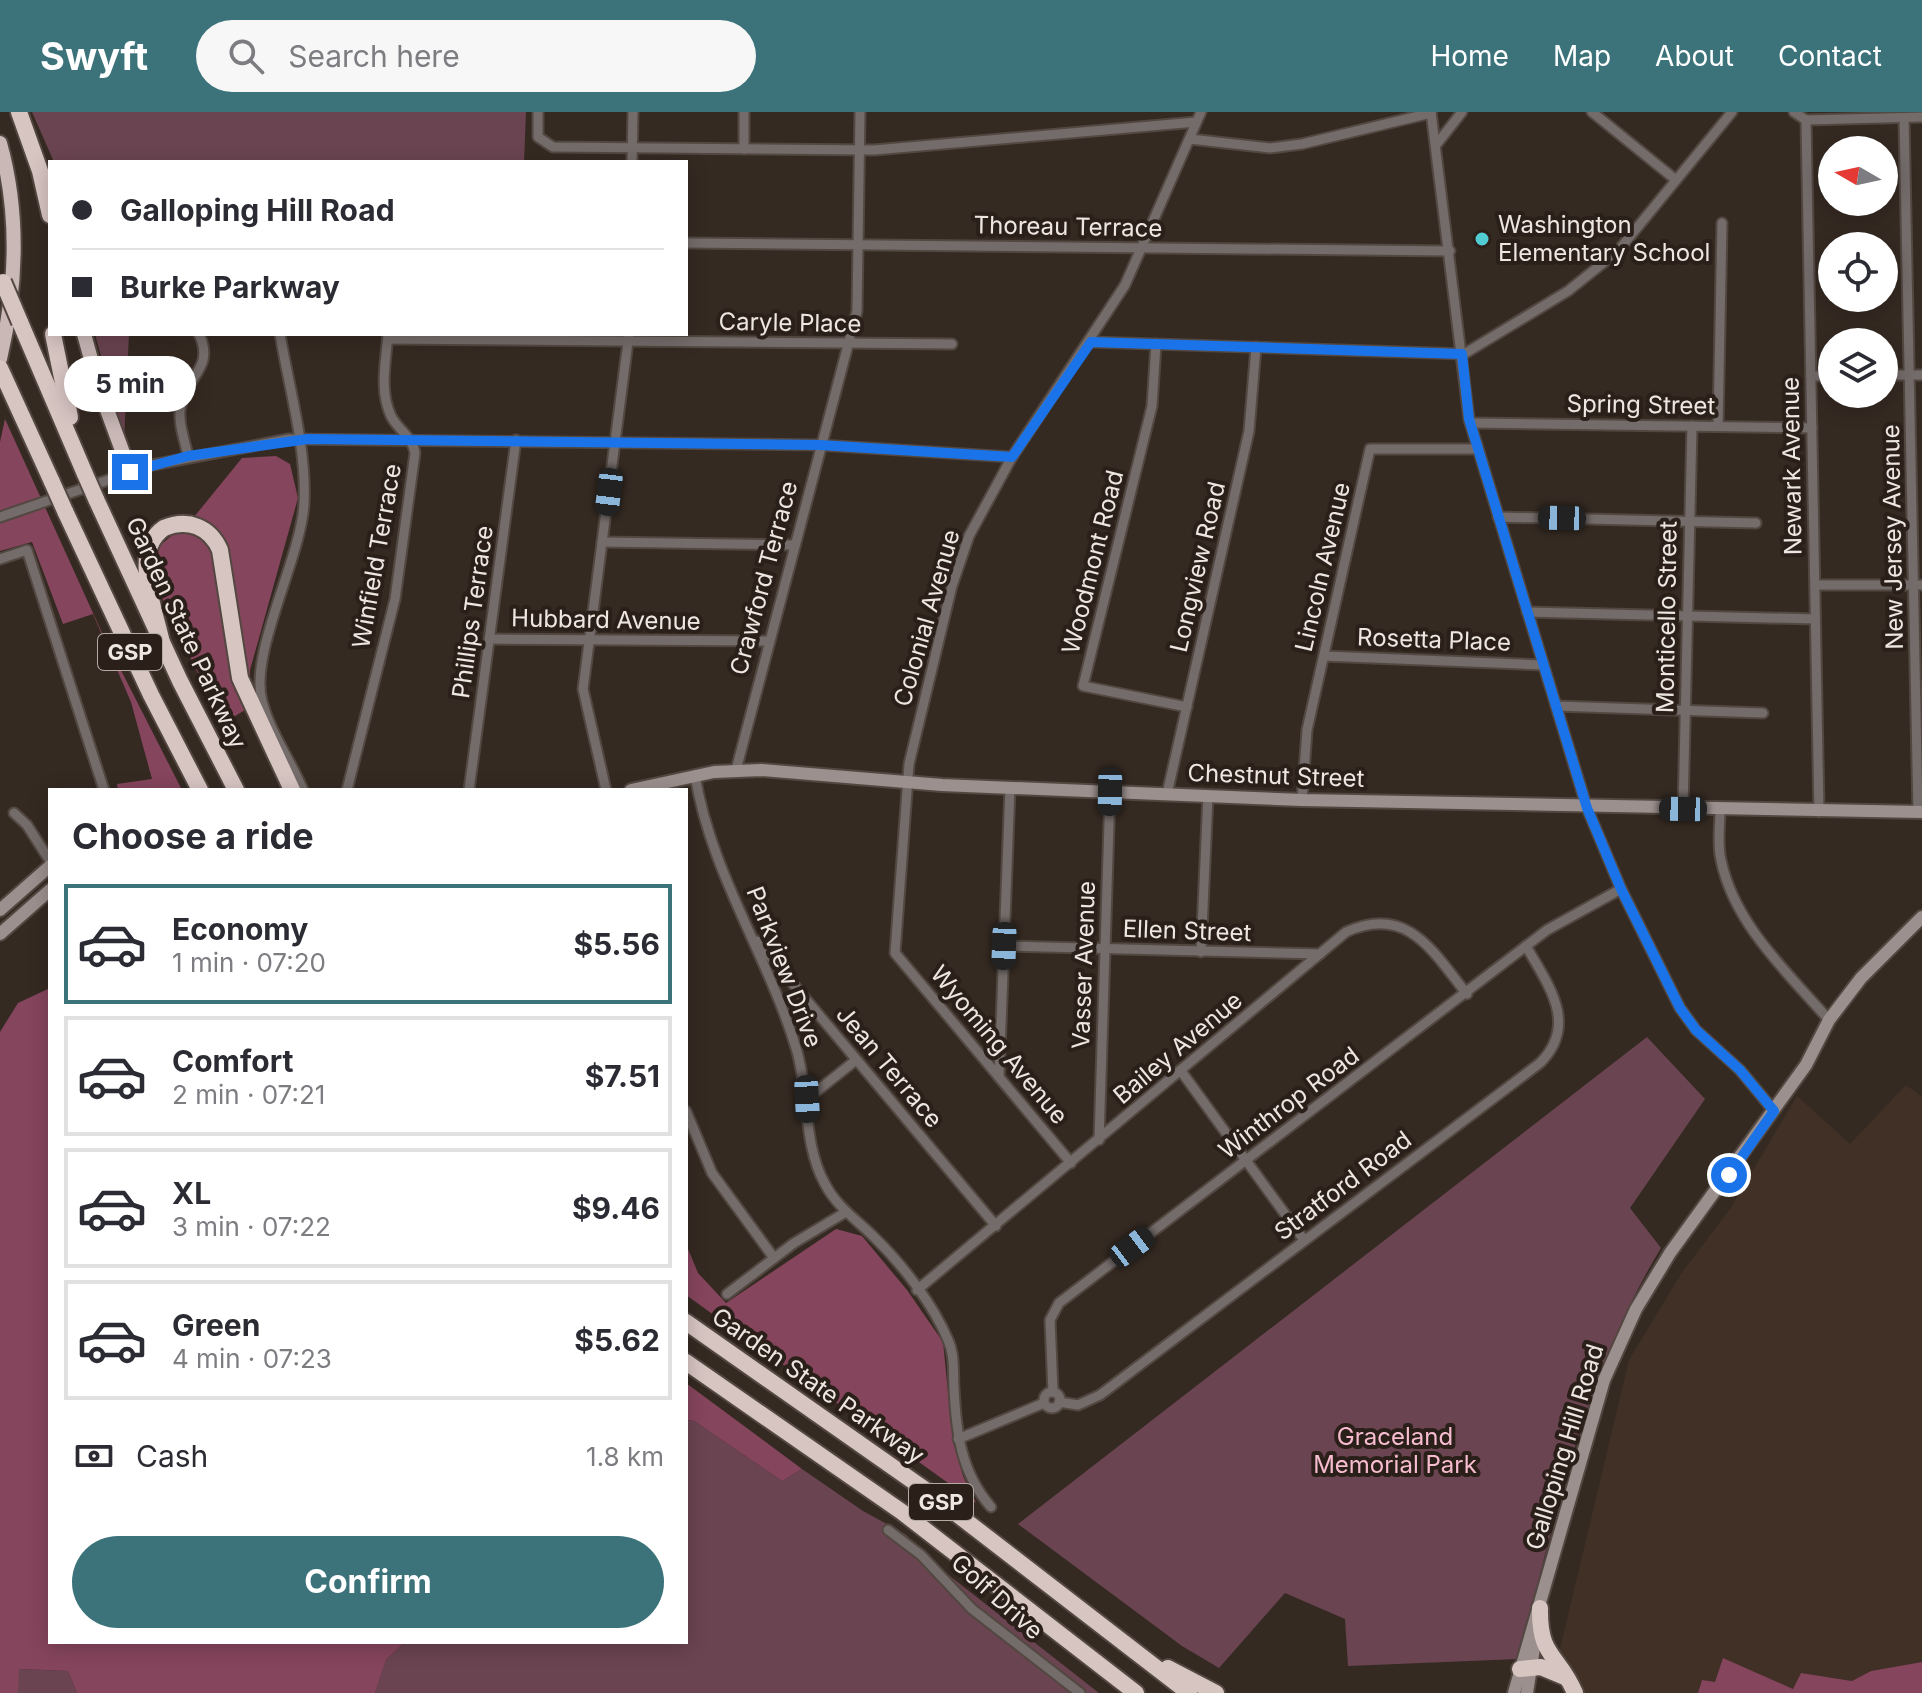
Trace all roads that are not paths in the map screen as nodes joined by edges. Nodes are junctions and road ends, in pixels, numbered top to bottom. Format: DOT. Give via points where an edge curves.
graph roads {
  1 [pos="20,112"];
  2 [pos="538,112"];
  3 [pos="633,112"];
  4 [pos="744,112"];
  5 [pos="860,112"];
  6 [pos="1201,112"];
  7 [pos="1462,112"];
  8 [pos="1732,112"];
  9 [pos="1794,112"];
  10 [pos="1431,113"];
  11 [pos="1595,113"];
  12 [pos="1922,117"];
  13 [pos="1904,118"];
  14 [pos="1806,120"];
  15 [pos="1196,122"];
  16 [pos="1190,139"];
  17 [pos="0,143"];
  18 [pos="1436,145"];
  19 [pos="633,148"];
  20 [pos="744,149"];
  21 [pos="859,151"];
  22 [pos="632,160"];
  23 [pos="48,173"];
  24 [pos="1676,180"];
  25 [pos="48,206"];
  26 [pos="1722,223"];
  27 [pos="688,243"];
  28 [pos="858,245"];
  29 [pos="1141,248"];
  30 [pos="1450,251"];
  31 [pos="1,279"];
  32 [pos="53,336"];
  33 [pos="85,336"];
  34 [pos="200,336"];
  35 [pos="280,336"];
  36 [pos="388,336"];
  37 [pos="629,337"];
  38 [pos="1091,342"];
  39 [pos="849,344"];
  40 [pos="952,344"];
  41 [pos="1156,344"];
  42 [pos="1256,347"];
  43 [pos="1462,354"];
  44 [pos="0,359"];
  45 [pos="4,375"];
  46 [pos="1898,375"];
  47 [pos="1910,375"];
  48 [pos="1922,375"];
  49 [pos="1811,376"];
  50 [pos="1818,376"];
  51 [pos="1471,423"];
  52 [pos="1692,426"];
  53 [pos="1718,426"];
  54 [pos="1812,428"];
  55 [pos="297,439"];
  56 [pos="411,440"];
  57 [pos="516,440"];
  58 [pos="615,441"];
  59 [pos="820,445"];
  60 [pos="1478,449"];
  61 [pos="188,456"];
  62 [pos="1012,457"];
  63 [pos="83,468"];
  64 [pos="130,472"];
  65 [pos="59,497"];
  66 [pos="0,517"];
  67 [pos="1498,517"];
  68 [pos="1690,521"];
  69 [pos="1756,523"];
  70 [pos="602,542"];
  71 [pos="795,545"];
  72 [pos="0,559"];
  73 [pos="1815,585"];
  74 [pos="1918,585"];
  75 [pos="1527,612"];
  76 [pos="1687,616"];
  77 [pos="1815,619"];
  78 [pos="490,639"];
  79 [pos="589,640"];
  80 [pos="769,641"];
  81 [pos="162,643"];
  82 [pos="1324,656"];
  83 [pos="1543,665"];
  84 [pos="1556,706"];
  85 [pos="1187,707"];
  86 [pos="1685,711"];
  87 [pos="1763,713"];
  88 [pos="736,770"];
  89 [pos="695,775"];
  90 [pos="908,782"];
  91 [pos="103,788"];
  92 [pos="199,788"];
  93 [pos="235,788"];
  94 [pos="291,788"];
  95 [pos="302,788"];
  96 [pos="348,788"];
  97 [pos="469,788"];
  98 [pos="606,788"];
  99 [pos="640,788"];
  100 [pos="1010,788"];
  101 [pos="1110,792"];
  102 [pos="1167,794"];
  103 [pos="1208,795"];
  104 [pos="1302,800"];
  105 [pos="1587,808"];
  106 [pos="1683,809"];
  107 [pos="1720,810"];
  108 [pos="1819,812"];
  109 [pos="1920,812"];
  110 [pos="14,813"];
  111 [pos="48,861"];
  112 [pos="48,866"];
  113 [pos="1621,889"];
  114 [pos="48,892"];
  115 [pos="0,910"];
  116 [pos="1922,917"];
  117 [pos="751,933"];
  118 [pos="0,934"];
  119 [pos="1004,946"];
  120 [pos="1526,946"];
  121 [pos="1105,949"];
  122 [pos="1201,952"];
  123 [pos="895,953"];
  124 [pos="1320,954"];
  125 [pos="1467,994"];
  126 [pos="1829,1020"];
  127 [pos="856,1060"];
  128 [pos="1181,1071"];
  129 [pos="999,1077"];
  130 [pos="807,1099"];
  131 [pos="1774,1111"];
  132 [pos="688,1116"];
  133 [pos="1099,1140"];
  134 [pos="1245,1160"];
  135 [pos="1071,1163"];
  136 [pos="846,1212"];
  137 [pos="996,1226"];
  138 [pos="1304,1240"];
  139 [pos="774,1258"];
  140 [pos="917,1290"];
  141 [pos="727,1294"];
  142 [pos="688,1323"];
  143 [pos="688,1363"];
  144 [pos="1053,1392"];
  145 [pos="1059,1402"];
  146 [pos="1044,1403"];
  147 [pos="958,1439"];
  148 [pos="991,1507"];
  149 [pos="888,1530"];
  150 [pos="1540,1608"];
  151 [pos="1107,1632"];
  152 [pos="1526,1668"];
  153 [pos="1574,1691"];
  154 [pos="1080,1693"];
  155 [pos="1136,1693"];
  156 [pos="1189,1693"];
  157 [pos="1216,1693"];
  158 [pos="1514,1693"];
  159 [pos="1527,1693"];
  1 -- 23 [label="highway"];
  1 -- 25 [label="highway"];
  2 -- 19 [label="street" via="538,137 544,145"];
  3 -- 19 [label="street"];
  4 -- 20 [label="street"];
  5 -- 21 [label="street, Crawford Terrace"];
  6 -- 15 [label="street, Colonial Avenue"];
  7 -- 18 [label="street"];
  8 -- 24 [label="street"];
  9 -- 14 [label="street"];
  10 -- 16 [label="street" via="1270,148"];
  10 -- 18 [label="street"];
  11 -- 24 [label="street"];
  12 -- 13 [label="street"];
  13 -- 14 [label="street"];
  13 -- 47 [label="street, New Jersey Avenue"];
  14 -- 49 [label="street, Newark Avenue"];
  15 -- 16 [label="street, Colonial Avenue"];
  15 -- 21 [label="street"];
  16 -- 29 [label="street, Colonial Avenue"];
  17 -- 44 [label="highway" via="15,251 12,302"];
  18 -- 30 [label="street"];
  19 -- 20 [label="street"];
  19 -- 22 [label="street"];
  20 -- 21 [label="street"];
  21 -- 28 [label="street, Crawford Terrace"];
  24 -- 43 [label="street" via="1618,251 1568,291"];
  26 -- 53 [label="street"];
  27 -- 28 [label="street, Thoreau Terrace"];
  28 -- 29 [label="street, Thoreau Terrace"];
  28 -- 39 [label="street, Crawford Terrace" via="858,308"];
  29 -- 30 [label="street, Thoreau Terrace"];
  29 -- 38 [label="street, Colonial Avenue"];
  30 -- 43 [label="street"];
  31 -- 63 [label="highway, Garden State Parkway / GSP, bridge"];
  32 -- 63 [label="highway"];
  33 -- 64 [label="highway"];
  34 -- 61 [label="street" via="204,363 180,409"];
  35 -- 55 [label="street"];
  36 -- 37 [label="street, Caryle Place"];
  36 -- 56 [label="street, Winfield Terrace" via="385,397 397,427"];
  37 -- 39 [label="street, Caryle Place"];
  37 -- 58 [label="street"];
  38 -- 41 [label="street"];
  38 -- 62 [label="street, Colonial Avenue"];
  39 -- 40 [label="street, Caryle Place"];
  39 -- 59 [label="street, Crawford Terrace"];
  41 -- 42 [label="street"];
  41 -- 85 [label="street, Woodmont Road" via="1152,406 1083,686"];
  42 -- 43 [label="street"];
  42 -- 85 [label="street, Longview Road" via="1249,431"];
  43 -- 51 [label="street"];
  45 -- 65 [label="highway, GSP"];
  46 -- 47 [label="street"];
  47 -- 48 [label="street"];
  47 -- 74 [label="street, New Jersey Avenue"];
  49 -- 50 [label="street"];
  49 -- 54 [label="street, Newark Avenue"];
  51 -- 52 [label="street, Spring Street"];
  51 -- 60 [label="street"];
  52 -- 53 [label="street, Spring Street"];
  52 -- 68 [label="street, Monticello Street"];
  53 -- 54 [label="street, Spring Street"];
  54 -- 73 [label="street, Newark Avenue"];
  55 -- 56 [label="street"];
  55 -- 61 [label="street"];
  55 -- 95 [label="street" via="303,515 271,627 260,689"];
  56 -- 57 [label="street"];
  56 -- 96 [label="street, Winfield Terrace" via="415,453 395,599"];
  57 -- 58 [label="street"];
  57 -- 78 [label="street, Phillips Terrace"];
  58 -- 59 [label="street"];
  58 -- 70 [label="street"];
  59 -- 62 [label="street"];
  59 -- 71 [label="street, Crawford Terrace"];
  60 -- 67 [label="street"];
  60 -- 82 [label="street, Lincoln Avenue" via="1370,449"];
  61 -- 64 [label="street"];
  62 -- 90 [label="street, Colonial Avenue" via="984,505 952,586"];
  63 -- 81 [label="highway, Garden State Parkway / GSP, bridge"];
  64 -- 65 [label="street"];
  65 -- 66 [label="street"];
  65 -- 92 [label="highway, GSP"];
  67 -- 68 [label="street"];
  67 -- 75 [label="street"];
  68 -- 69 [label="street"];
  68 -- 76 [label="street, Monticello Street"];
  70 -- 71 [label="street"];
  70 -- 79 [label="street"];
  71 -- 80 [label="street, Crawford Terrace"];
  72 -- 91 [label="street" via="27,550"];
  73 -- 74 [label="street"];
  73 -- 77 [label="street, Newark Avenue"];
  74 -- 109 [label="street, New Jersey Avenue"];
  75 -- 76 [label="street"];
  75 -- 83 [label="street"];
  76 -- 77 [label="street"];
  76 -- 86 [label="street, Monticello Street"];
  77 -- 108 [label="street, Newark Avenue"];
  78 -- 79 [label="street, Hubbard Avenue"];
  78 -- 97 [label="street, Phillips Terrace"];
  79 -- 80 [label="street, Hubbard Avenue"];
  79 -- 98 [label="street" via="583,695"];
  80 -- 88 [label="street, Crawford Terrace"];
  81 -- 93 [label="highway, Garden State Parkway / GSP"];
  81 -- 94 [label="highway" via="146,550 164,528 194,525 208,532 220,550 238,673"];
  82 -- 83 [label="street, Rosetta Place"];
  82 -- 104 [label="street, Lincoln Avenue" via="1307,730"];
  83 -- 84 [label="street"];
  84 -- 86 [label="street"];
  84 -- 105 [label="street"];
  85 -- 102 [label="street, Longview Road"];
  86 -- 87 [label="street"];
  86 -- 106 [label="street, Monticello Street"];
  88 -- 89 [label="main road, Chestnut Street"];
  88 -- 90 [label="main road, Chestnut Street"];
  89 -- 99 [label="main road, Chestnut Street"];
  89 -- 117 [label="street, Parkview Drive" via="708,831"];
  90 -- 100 [label="main road, Chestnut Street"];
  90 -- 123 [label="street, Colonial Avenue"];
  100 -- 101 [label="main road, Chestnut Street"];
  100 -- 119 [label="street"];
  101 -- 102 [label="main road, Chestnut Street"];
  101 -- 121 [label="street, Vasser Avenue"];
  102 -- 103 [label="main road, Chestnut Street"];
  103 -- 104 [label="main road, Chestnut Street"];
  103 -- 122 [label="street"];
  104 -- 105 [label="main road, Chestnut Street"];
  105 -- 106 [label="main road, Chestnut Street"];
  105 -- 113 [label="street"];
  106 -- 107 [label="main road, Chestnut Street"];
  107 -- 108 [label="main road, Chestnut Street"];
  107 -- 126 [label="street" via="1721,863 1749,923 1762,946"];
  108 -- 109 [label="main road, Chestnut Street"];
  110 -- 111 [label="street"];
  112 -- 115 [label="main road"];
  113 -- 120 [label="street, Winthrop Road"];
  113 -- 131 [label="street" via="1680,1008"];
  114 -- 118 [label="main road"];
  116 -- 126 [label="main road, Galloping Hill Road" via="1861,978"];
  117 -- 127 [label="street, Jean Terrace"];
  117 -- 130 [label="street, Parkview Drive" via="794,1041"];
  119 -- 121 [label="street, Ellen Street"];
  119 -- 129 [label="street"];
  120 -- 125 [label="street, Winthrop Road"];
  120 -- 138 [label="street, Stratford Road" via="1559,1006 1560,1029 1548,1055"];
  121 -- 122 [label="street, Ellen Street"];
  121 -- 133 [label="street, Vasser Avenue"];
  122 -- 124 [label="street, Ellen Street"];
  123 -- 129 [label="street, Wyoming Avenue"];
  124 -- 125 [label="street, Bailey Avenue" via="1358,926 1398,926 1421,939"];
  124 -- 128 [label="street, Bailey Avenue"];
  125 -- 134 [label="street, Winthrop Road"];
  126 -- 131 [label="main road, Galloping Hill Road"];
  127 -- 130 [label="street"];
  127 -- 137 [label="street, Jean Terrace"];
  128 -- 133 [label="street, Bailey Avenue"];
  128 -- 134 [label="street"];
  129 -- 135 [label="street, Wyoming Avenue"];
  130 -- 136 [label="street, Parkview Drive" via="816,1163"];
  131 -- 150 [label="main road, Galloping Hill Road" via="1670,1253 1624,1332 1590,1424"];
  132 -- 139 [label="street" via="716,1179"];
  133 -- 135 [label="street, Bailey Avenue"];
  134 -- 138 [label="street"];
  134 -- 144 [label="street, Winthrop Road" via="1055,1307 1050,1320"];
  135 -- 137 [label="street, Bailey Avenue"];
  136 -- 139 [label="street"];
  136 -- 140 [label="street, Parkview Drive" via="881,1243"];
  137 -- 140 [label="street, Bailey Avenue"];
  138 -- 145 [label="street, Stratford Road" via="1100,1395 1078,1405"];
  139 -- 141 [label="street"];
  140 -- 147 [label="street, Parkview Drive" via="952,1350"];
  142 -- 151 [label="highway, Garden State Parkway / GSP" via="936,1498"];
  143 -- 155 [label="highway, GSP" via="902,1512"];
  144 -- 145 [label="street"];
  144 -- 146 [label="street" via="1045,1394"];
  145 -- 146 [label="street" via="1051,1408"];
  146 -- 147 [label="street"];
  147 -- 148 [label="street, Parkview Drive" via="974,1483"];
  149 -- 154 [label="street, Golf Drive" via="921,1555 972,1609"];
  150 -- 152 [label="main road, Galloping Hill Road"];
  150 -- 153 [label="highway" via="1543,1644"];
  151 -- 156 [label="highway, Garden State Parkway / GSP"];
  151 -- 157 [label="highway"];
  152 -- 153 [label="highway" via="1557,1672"];
  152 -- 158 [label="main road, Galloping Hill Road"];
  152 -- 159 [label="main road, Galloping Hill Road"];
}
